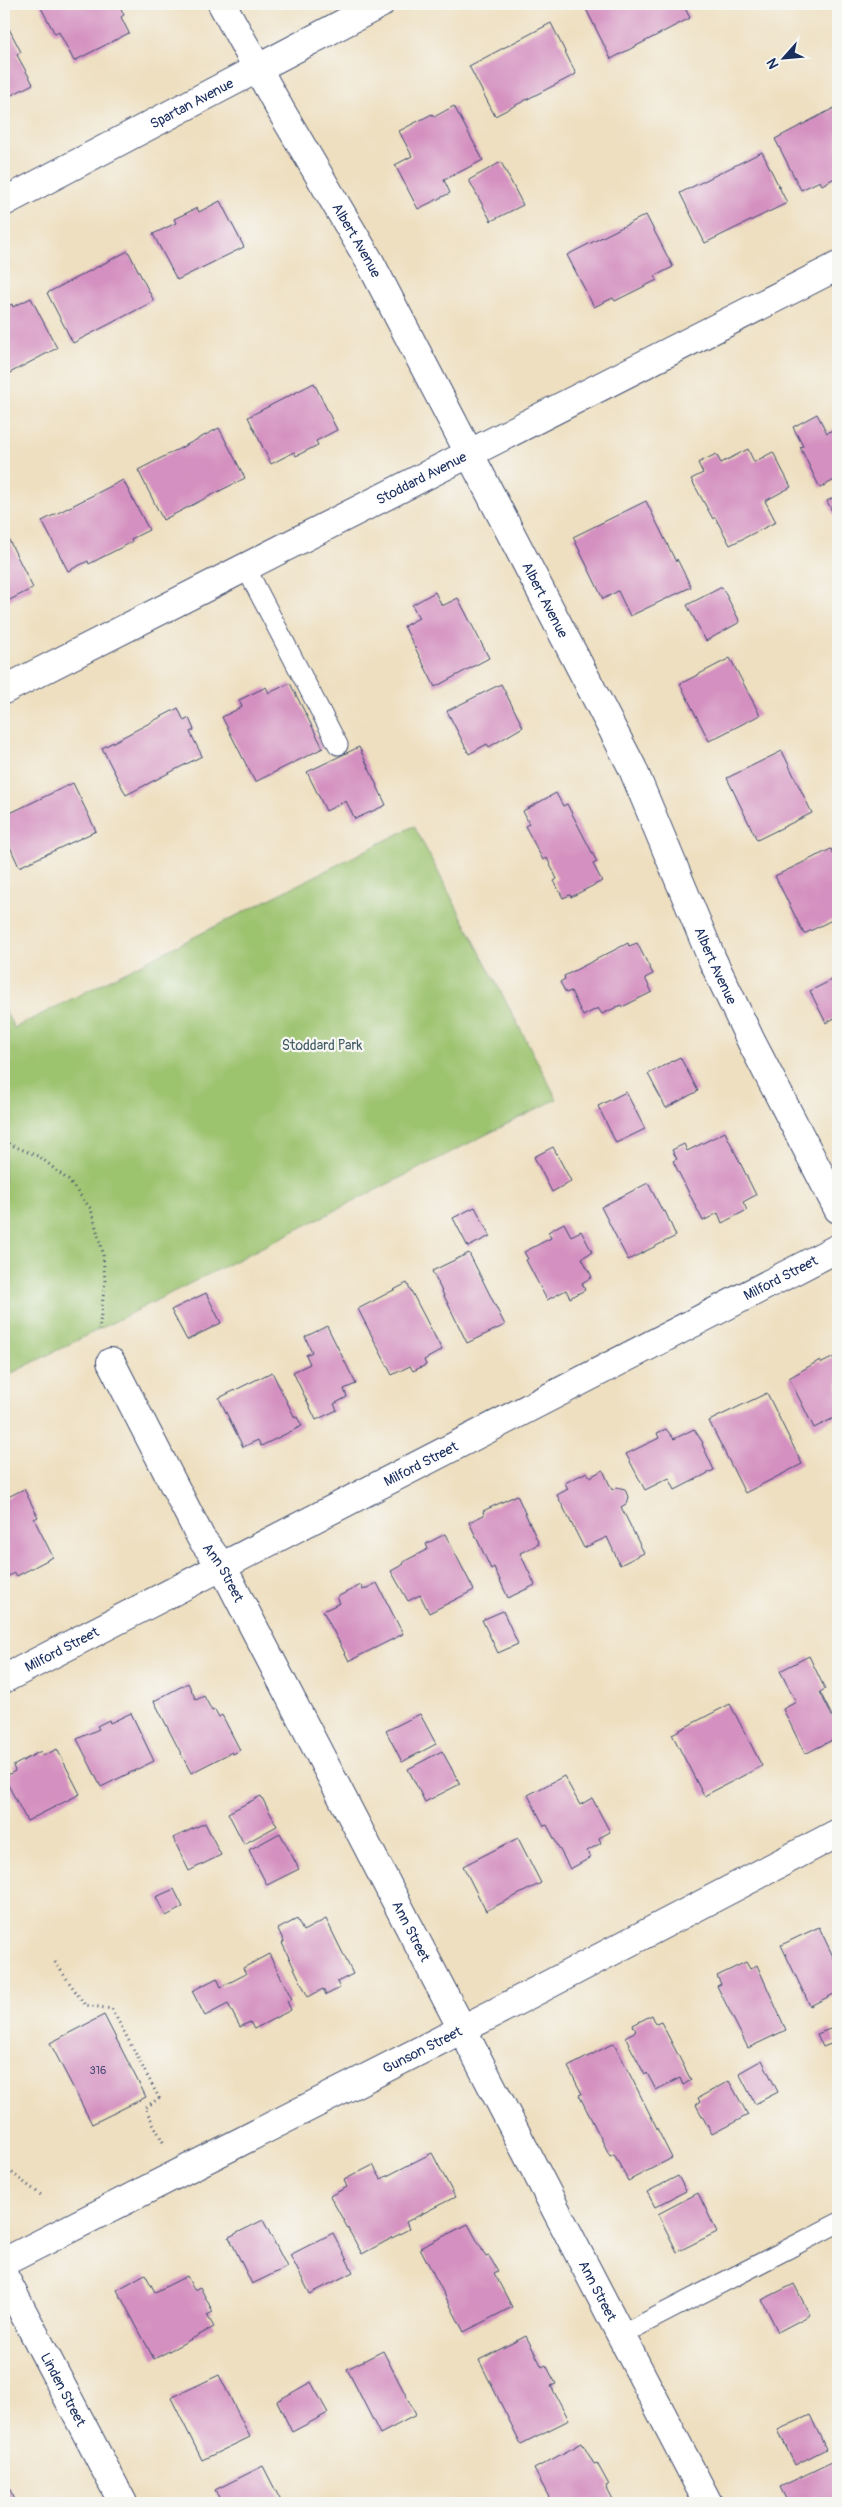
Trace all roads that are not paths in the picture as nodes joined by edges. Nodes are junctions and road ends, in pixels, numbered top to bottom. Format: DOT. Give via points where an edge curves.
graph roads {
  1 [pos="222,4"];
  2 [pos="380,4"];
  3 [pos="257,68"];
  4 [pos="4,202"];
  5 [pos="838,266"];
  6 [pos="471,454"];
  7 [pos="246,568"];
  8 [pos="4,690"];
  9 [pos="338,745"];
  10 [pos="838,1208"];
  11 [pos="838,1248"];
  12 [pos="111,1362"];
  13 [pos="222,1566"];
  14 [pos="4,1680"];
  15 [pos="838,1833"];
  16 [pos="463,2029"];
  17 [pos="838,2223"];
  18 [pos="4,2262"];
  19 [pos="4,2276"];
  20 [pos="620,2335"];
  21 [pos="122,2503"];
  22 [pos="708,2503"];
  1 -- 3 [label="street, Albert Avenue"];
  2 -- 3 [label="street, Spartan Avenue"];
  3 -- 4 [label="street, Spartan Avenue"];
  3 -- 6 [label="street, Albert Avenue" via="370,262"];
  5 -- 6 [label="street, Stoddard Avenue"];
  6 -- 7 [label="street, Stoddard Avenue"];
  6 -- 10 [label="street, Albert Avenue" via="632,767 712,959"];
  7 -- 8 [label="street, Stoddard Avenue"];
  7 -- 9 [label="lane"];
  11 -- 13 [label="street, Milford Street"];
  12 -- 13 [label="street, Ann Street" via="201,1538"];
  13 -- 14 [label="street, Milford Street"];
  13 -- 16 [label="street, Ann Street"];
  15 -- 16 [label="street, Gunson Street"];
  16 -- 18 [label="street, Gunson Street"];
  16 -- 20 [label="street, Ann Street"];
  17 -- 20 [label="lane"];
  19 -- 21 [label="street, Linden Street"];
  20 -- 22 [label="street, Ann Street"];
}
